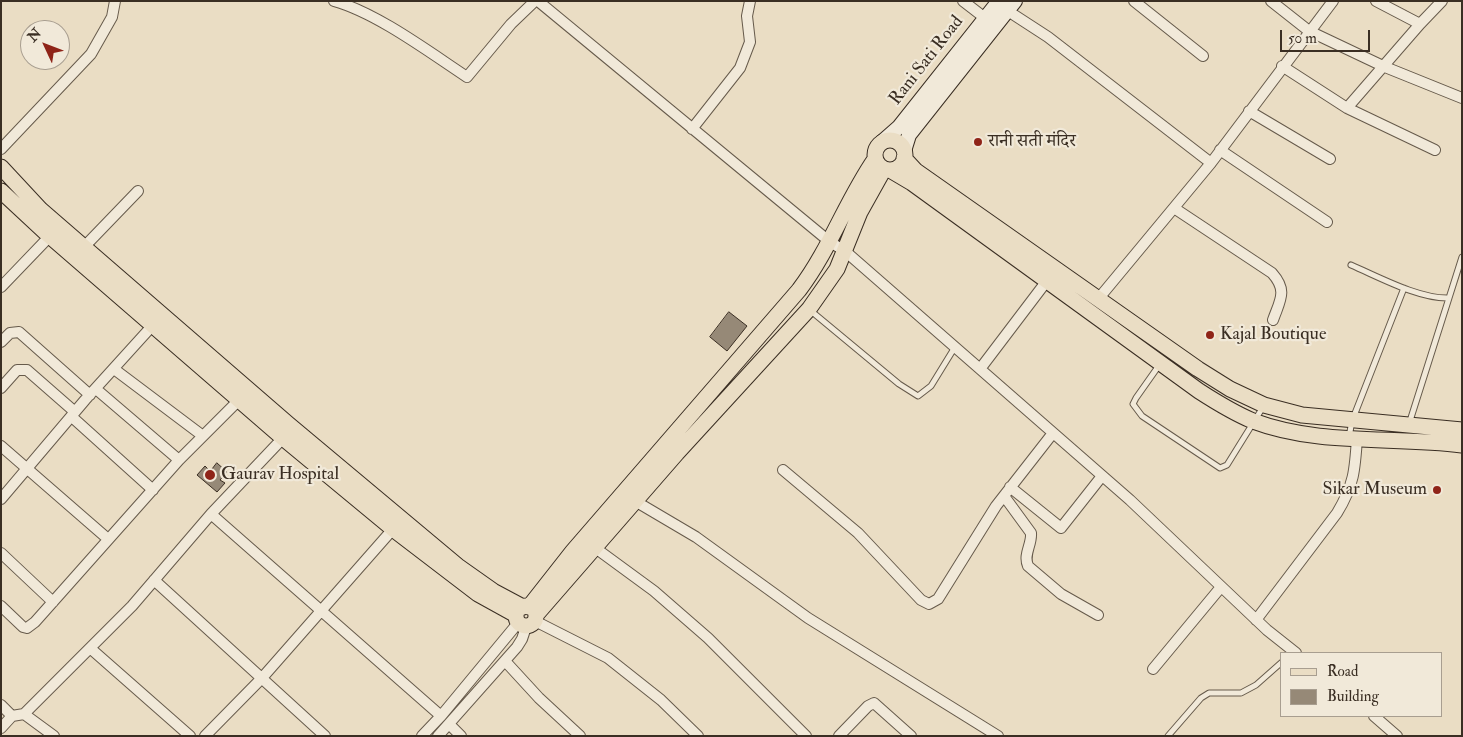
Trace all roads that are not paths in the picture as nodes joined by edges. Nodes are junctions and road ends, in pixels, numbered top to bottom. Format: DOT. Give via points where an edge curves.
graph roads {
  1 [pos="116,1"];
  2 [pos="334,1"];
  3 [pos="537,1"];
  4 [pos="750,1"];
  5 [pos="963,1"];
  6 [pos="1134,1"];
  7 [pos="1270,1"];
  8 [pos="1333,1"];
  9 [pos="1376,1"];
  10 [pos="1442,1"];
  11 [pos="1008,4"];
  12 [pos="985,18"];
  13 [pos="1420,24"];
  14 [pos="1309,31"];
  15 [pos="1203,56"];
  16 [pos="1282,66"];
  17 [pos="1385,67"];
  18 [pos="1462,98"];
  19 [pos="1347,108"];
  20 [pos="1249,111"];
  21 [pos="692,129"];
  22 [pos="882,142"];
  23 [pos="1,149"];
  24 [pos="1220,150"];
  25 [pos="1435,150"];
  26 [pos="904,154"];
  27 [pos="1330,159"];
  28 [pos="1211,163"];
  29 [pos="883,166"];
  30 [pos="1,167"];
  31 [pos="1,191"];
  32 [pos="138,191"];
  33 [pos="1174,208"];
  34 [pos="1327,222"];
  35 [pos="50,236"];
  36 [pos="830,242"];
  37 [pos="84,247"];
  38 [pos="844,251"];
  39 [pos="1462,256"];
  40 [pos="1351,265"];
  41 [pos="1046,282"];
  42 [pos="1,287"];
  43 [pos="1404,288"];
  44 [pos="1099,298"];
  45 [pos="1449,298"];
  46 [pos="809,309"];
  47 [pos="1274,320"];
  48 [pos="153,326"];
  49 [pos="1,342"];
  50 [pos="955,347"];
  51 [pos="1171,350"];
  52 [pos="1161,364"];
  53 [pos="114,369"];
  54 [pos="980,369"];
  55 [pos="1,388"];
  56 [pos="93,392"];
  57 [pos="239,400"];
  58 [pos="1264,406"];
  59 [pos="73,414"];
  60 [pos="1352,420"];
  61 [pos="1254,421"];
  62 [pos="1408,424"];
  63 [pos="1462,430"];
  64 [pos="1053,434"];
  65 [pos="203,436"];
  66 [pos="283,438"];
  67 [pos="1353,438"];
  68 [pos="1462,445"];
  69 [pos="1,446"];
  70 [pos="179,460"];
  71 [pos="28,470"];
  72 [pos="782,470"];
  73 [pos="1102,476"];
  74 [pos="153,490"];
  75 [pos="1007,491"];
  76 [pos="1,499"];
  77 [pos="635,502"];
  78 [pos="210,514"];
  79 [pos="393,529"];
  80 [pos="108,539"];
  81 [pos="594,547"];
  82 [pos="1,553"];
  83 [pos="154,580"];
  84 [pos="1221,587"];
  85 [pos="52,602"];
  86 [pos="320,611"];
  87 [pos="3,613"];
  88 [pos="1098,615"];
  89 [pos="526,616"];
  90 [pos="1256,620"];
  91 [pos="90,648"];
  92 [pos="1293,652"];
  93 [pos="505,661"];
  94 [pos="1280,664"];
  95 [pos="1153,669"];
  96 [pos="262,678"];
  97 [pos="1,705"];
  98 [pos="24,714"];
  99 [pos="12,716"];
  100 [pos="441,716"];
  101 [pos="1375,717"];
  102 [pos="449,724"];
  103 [pos="1,728"];
  104 [pos="54,736"];
  105 [pos="190,736"];
  106 [pos="206,736"];
  107 [pos="325,736"];
  108 [pos="422,736"];
  109 [pos="438,736"];
  110 [pos="461,736"];
  111 [pos="580,736"];
  112 [pos="698,736"];
  113 [pos="806,736"];
  114 [pos="839,736"];
  115 [pos="911,736"];
  116 [pos="998,736"];
  117 [pos="1168,736"];
  118 [pos="1397,736"];
  1 -- 23 [label="street" via="112,17 91,54"];
  2 -- 3 [label="street" via="411,39 467,77 511,24"];
  3 -- 21 [label="street"];
  4 -- 21 [label="street" via="747,16 750,42 740,68"];
  5 -- 12 [label="street"];
  6 -- 15 [label="street"];
  7 -- 14 [label="street"];
  8 -- 14 [label="street"];
  9 -- 13 [label="street"];
  10 -- 13 [label="street"];
  11 -- 12 [label="street, Rani Sati Road"];
  11 -- 26 [label="street" via="909,135"];
  11 -- 28 [label="street"];
  12 -- 22 [label="street, Rani Sati Road" via="899,127"];
  13 -- 17 [label="street"];
  14 -- 16 [label="street"];
  14 -- 17 [label="street"];
  16 -- 19 [label="street"];
  16 -- 20 [label="street"];
  17 -- 18 [label="street"];
  17 -- 19 [label="street"];
  19 -- 25 [label="street"];
  20 -- 24 [label="street"];
  20 -- 27 [label="street"];
  21 -- 36 [label="street"];
  22 -- 26 [label="main road" via="895,142"];
  22 -- 29 [label="main road" via="875,153"];
  24 -- 28 [label="street"];
  24 -- 34 [label="street"];
  26 -- 29 [label="main road" via="902,164"];
  26 -- 44 [label="main road" via="916,171"];
  28 -- 33 [label="street"];
  29 -- 36 [label="main road" via="856,188"];
  29 -- 38 [label="main road"];
  29 -- 41 [label="main road" via="912,183"];
  30 -- 37 [label="main road" via="41,210"];
  31 -- 35 [label="main road"];
  32 -- 37 [label="street"];
  33 -- 44 [label="street"];
  33 -- 47 [label="street" via="1272,273 1282,286"];
  35 -- 42 [label="street"];
  35 -- 48 [label="main road"];
  36 -- 38 [label="street"];
  36 -- 89 [label="main road" via="815,269 774,321 573,551"];
  37 -- 89 [label="main road" via="438,550"];
  38 -- 46 [label="main road" via="829,282"];
  38 -- 50 [label="street"];
  39 -- 45 [label="lane"];
  40 -- 43 [label="lane"];
  41 -- 52 [label="main road"];
  41 -- 54 [label="street"];
  43 -- 45 [label="lane"];
  43 -- 60 [label="lane"];
  44 -- 51 [label="main road"];
  45 -- 62 [label="lane"];
  46 -- 50 [label="lane" via="918,396 931,386"];
  46 -- 77 [label="main road"];
  48 -- 53 [label="street"];
  48 -- 57 [label="main road"];
  49 -- 56 [label="street" via="10,333 19,332"];
  50 -- 54 [label="street"];
  51 -- 52 [label="lane"];
  51 -- 58 [label="main road" via="1230,389"];
  52 -- 61 [label="main road" via="1222,406"];
  52 -- 61 [label="lane" via="1136,398 1135,408 1215,466 1223,468 1227,465"];
  53 -- 56 [label="street"];
  53 -- 65 [label="street"];
  54 -- 64 [label="street"];
  55 -- 59 [label="street" via="17,370 27,370"];
  56 -- 59 [label="street"];
  56 -- 70 [label="street"];
  57 -- 65 [label="street"];
  57 -- 66 [label="main road"];
  58 -- 60 [label="main road" via="1302,415"];
  58 -- 61 [label="lane"];
  59 -- 71 [label="street"];
  59 -- 74 [label="street"];
  60 -- 62 [label="main road"];
  60 -- 67 [label="lane"];
  61 -- 67 [label="main road" via="1296,432"];
  62 -- 63 [label="main road"];
  64 -- 73 [label="street"];
  64 -- 75 [label="street"];
  65 -- 70 [label="street"];
  66 -- 78 [label="street"];
  66 -- 79 [label="main road"];
  67 -- 68 [label="main road"];
  67 -- 90 [label="street" via="1354,479 1346,498"];
  69 -- 71 [label="street"];
  70 -- 74 [label="street"];
  71 -- 76 [label="street"];
  71 -- 80 [label="street"];
  72 -- 75 [label="street" via="858,533 929,604 938,599"];
  73 -- 75 [label="street" via="1061,528"];
  73 -- 84 [label="street"];
  74 -- 80 [label="street"];
  75 -- 88 [label="street" via="1031,533 1026,556 1028,566 1061,594"];
  77 -- 81 [label="main road"];
  77 -- 116 [label="street" via="696,537 808,618"];
  78 -- 83 [label="street"];
  78 -- 86 [label="street"];
  79 -- 86 [label="street"];
  79 -- 89 [label="main road" via="478,594"];
  80 -- 85 [label="street"];
  81 -- 89 [label="main road"];
  81 -- 113 [label="street" via="654,591 708,638"];
  82 -- 85 [label="street"];
  83 -- 91 [label="street"];
  83 -- 96 [label="street"];
  84 -- 90 [label="street"];
  84 -- 95 [label="street"];
  85 -- 87 [label="street" via="27,628"];
  86 -- 96 [label="street"];
  86 -- 100 [label="street"];
  89 -- 93 [label="street" via="522,639"];
  89 -- 100 [label="street"];
  89 -- 112 [label="street" via="608,658 661,700"];
  90 -- 92 [label="street"];
  91 -- 98 [label="street"];
  91 -- 105 [label="street"];
  93 -- 102 [label="street"];
  93 -- 111 [label="street"];
  94 -- 117 [label="lane" via="1256,685 1241,692 1209,693 1201,698"];
  96 -- 106 [label="street"];
  96 -- 107 [label="street"];
  97 -- 99 [label="street"];
  98 -- 99 [label="street"];
  98 -- 104 [label="street"];
  99 -- 103 [label="street"];
  100 -- 108 [label="street"];
  101 -- 118 [label="street"];
  102 -- 109 [label="street"];
  102 -- 110 [label="street"];
  114 -- 115 [label="street" via="874,703"];
}
